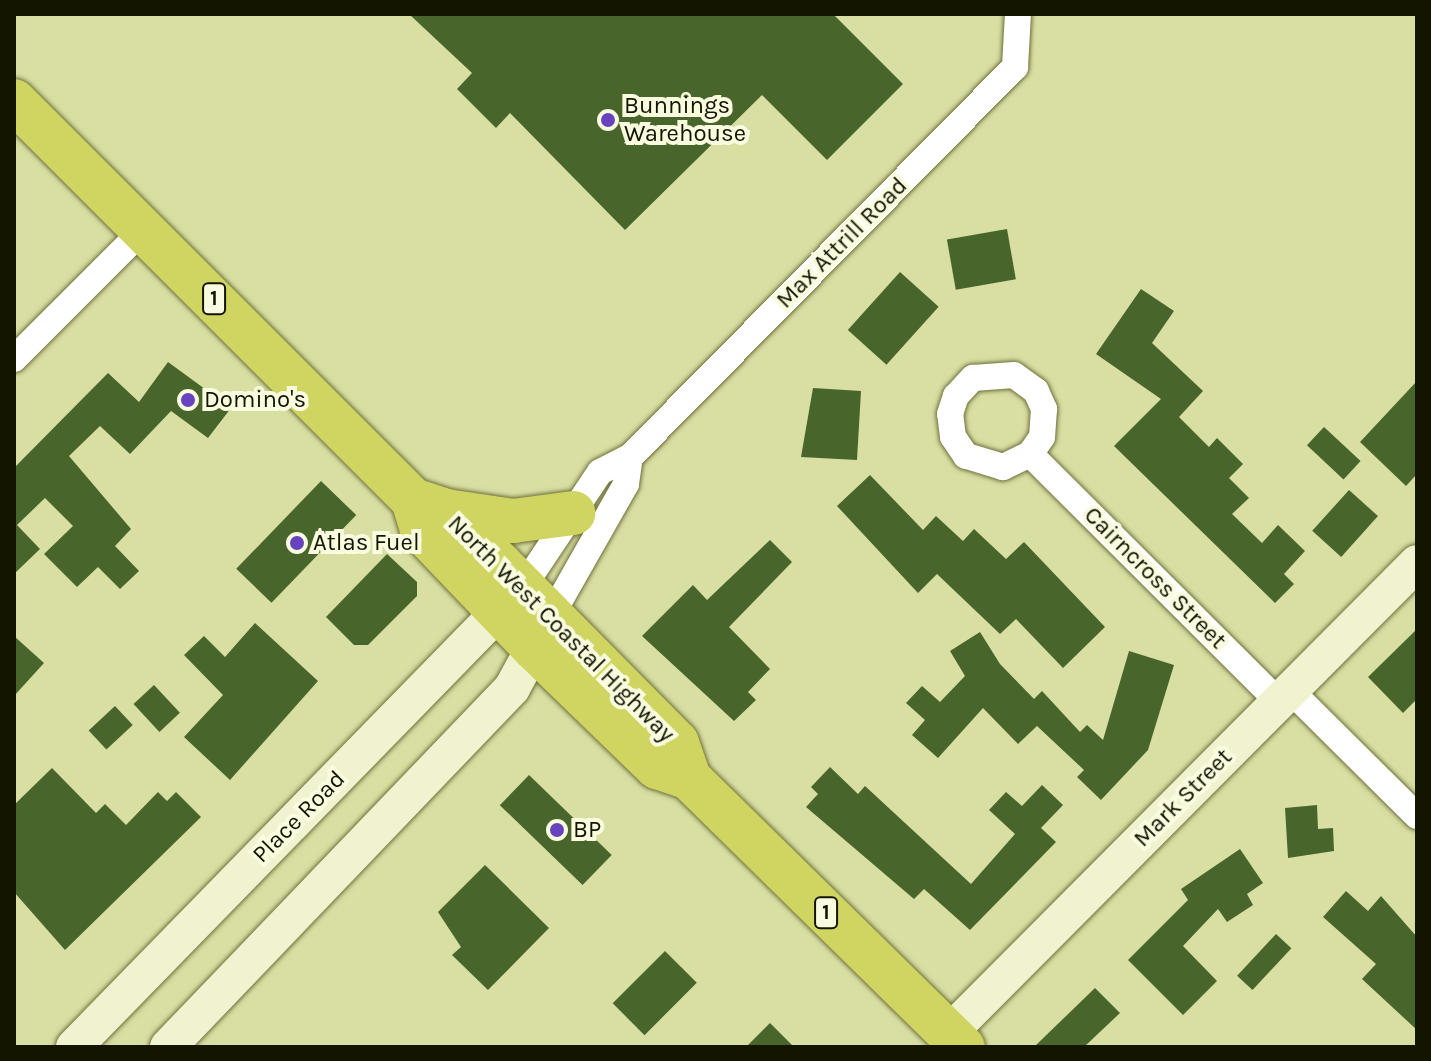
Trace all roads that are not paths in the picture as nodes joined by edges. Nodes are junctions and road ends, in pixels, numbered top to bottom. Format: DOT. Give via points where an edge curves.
graph roads {
  1 [pos="1018,14"];
  2 [pos="14,101"];
  3 [pos="144,229"];
  4 [pos="14,359"];
  5 [pos="1030,454"];
  6 [pos="630,457"];
  7 [pos="429,505"];
  8 [pos="573,513"];
  9 [pos="1417,563"];
  10 [pos="527,615"];
  11 [pos="1285,696"];
  12 [pos="1417,816"];
  13 [pos="956,1040"];
  14 [pos="74,1047"];
  15 [pos="168,1047"];
  1 -- 6 [label="street, Max Attrill Road" via="1015,67"];
  2 -- 3 [label="highway, North West Coastal Highway / 1"];
  3 -- 4 [label="street"];
  3 -- 7 [label="highway, North West Coastal Highway / 1"];
  5 -- 11 [label="street, Cairncross Street"];
  6 -- 8 [label="street, Max Attrill Road" via="600,472"];
  6 -- 10 [label="street, Max Attrill Road" via="626,484"];
  7 -- 8 [label="highway" via="501,520"];
  7 -- 10 [label="highway, North West Coastal Highway / 1" via="423,532"];
  8 -- 10 [label="street, Max Attrill Road"];
  9 -- 11 [label="street, Mark Street"];
  10 -- 13 [label="highway, North West Coastal Highway / 1" via="657,767 689,778"];
  10 -- 14 [label="street, Place Road"];
  10 -- 15 [label="street" via="512,688 421,789"];
  11 -- 12 [label="street, Cairncross Street"];
  11 -- 13 [label="street, Mark Street"];
}
